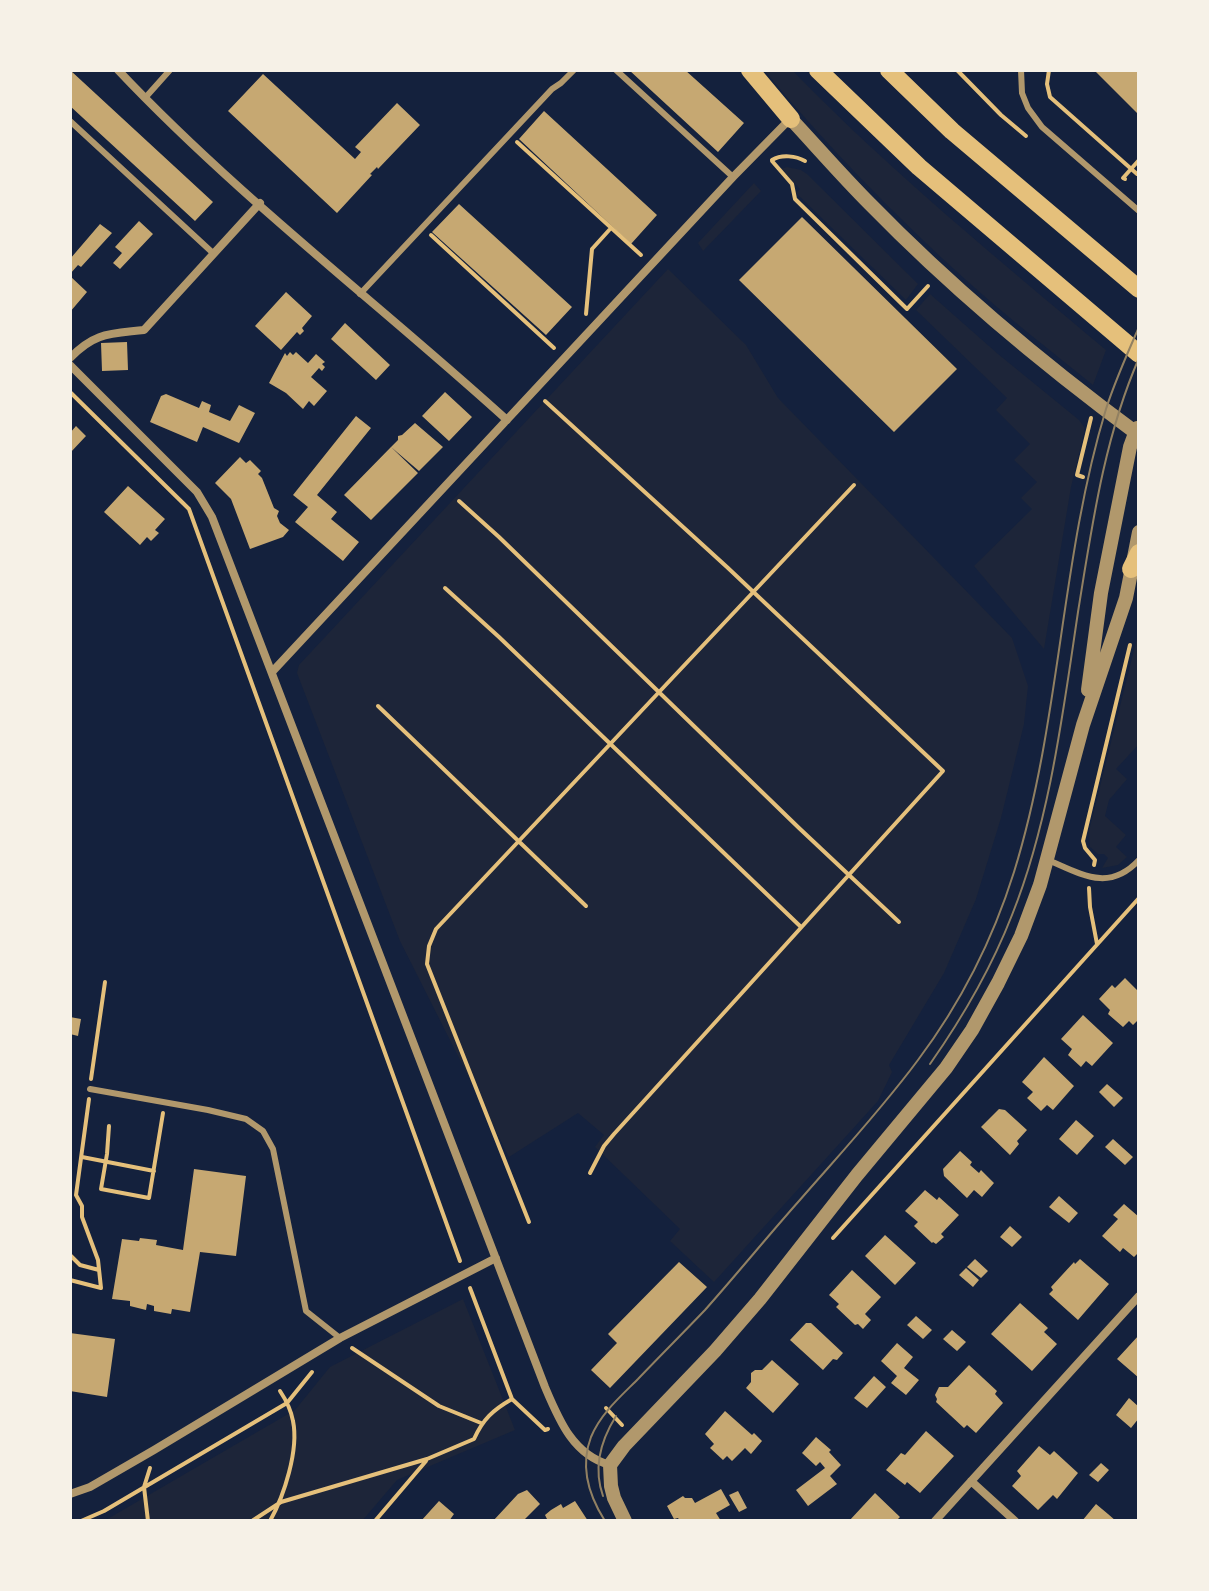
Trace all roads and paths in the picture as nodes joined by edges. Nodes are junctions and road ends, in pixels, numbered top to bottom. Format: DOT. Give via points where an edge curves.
graph roads {
  1 [pos="118,70"];
  2 [pos="170,70"];
  3 [pos="574,70"];
  4 [pos="616,70"];
  5 [pos="750,70"];
  6 [pos="818,70"];
  7 [pos="889,70"];
  8 [pos="957,70"];
  9 [pos="1021,70"];
  10 [pos="1049,70"];
  11 [pos="145,98"];
  12 [pos="791,119"];
  13 [pos="70,121"];
  14 [pos="1026,136"];
  15 [pos="515,140"];
  16 [pos="1139,160"];
  17 [pos="808,163"];
  18 [pos="1132,168"];
  19 [pos="1137,174"];
  20 [pos="733,177"];
  21 [pos="1127,181"];
  22 [pos="260,203"];
  23 [pos="1139,211"];
  24 [pos="611,228"];
  25 [pos="428,232"];
  26 [pos="214,254"];
  27 [pos="643,256"];
  28 [pos="928,286"];
  29 [pos="1139,289"];
  30 [pos="360,294"];
  31 [pos="586,317"];
  32 [pos="556,349"];
  33 [pos="1139,354"];
  34 [pos="70,358"];
  35 [pos="70,365"];
  36 [pos="70,392"];
  37 [pos="547,395"];
  38 [pos="545,401"];
  39 [pos="537,406"];
  40 [pos="1081,412"];
  41 [pos="507,420"];
  42 [pos="1138,430"];
  43 [pos="1083,477"];
  44 [pos="854,485"];
  45 [pos="459,501"];
  46 [pos="1139,532"];
  47 [pos="1135,561"];
  48 [pos="445,588"];
  49 [pos="753,592"];
  50 [pos="1132,639"];
  51 [pos="272,672"];
  52 [pos="658,692"];
  53 [pos="378,706"];
  54 [pos="1083,725"];
  55 [pos="611,744"];
  56 [pos="519,843"];
  57 [pos="1047,860"];
  58 [pos="1139,860"];
  59 [pos="1094,865"];
  60 [pos="849,875"];
  61 [pos="1089,888"];
  62 [pos="1139,898"];
  63 [pos="586,906"];
  64 [pos="899,922"];
  65 [pos="801,927"];
  66 [pos="1097,944"];
  67 [pos="90,1089"];
  68 [pos="165,1102"];
  69 [pos="109,1126"];
  70 [pos="82,1157"];
  71 [pos="105,1162"];
  72 [pos="154,1171"];
  73 [pos="590,1173"];
  74 [pos="82,1206"];
  75 [pos="529,1222"];
  76 [pos="826,1245"];
  77 [pos="70,1255"];
  78 [pos="459,1258"];
  79 [pos="496,1258"];
  80 [pos="99,1270"];
  81 [pos="70,1280"];
  82 [pos="469,1286"];
  83 [pos="1139,1296"];
  84 [pos="340,1338"];
  85 [pos="363,1340"];
  86 [pos="313,1372"];
  87 [pos="273,1379"];
  88 [pos="512,1399"];
  89 [pos="287,1403"];
  90 [pos="606,1408"];
  91 [pos="616,1421"];
  92 [pos="481,1423"];
  93 [pos="545,1430"];
  94 [pos="427,1459"];
  95 [pos="610,1465"];
  96 [pos="971,1481"];
  97 [pos="144,1487"];
  98 [pos="70,1494"];
  99 [pos="281,1502"];
  100 [pos="81,1521"];
  101 [pos="148,1521"];
  102 [pos="252,1521"];
  103 [pos="270,1521"];
  104 [pos="375,1521"];
  105 [pos="625,1521"];
  106 [pos="935,1521"];
  107 [pos="1015,1521"];
  1 -- 11 [label="street"];
  2 -- 11 [label="lane"];
  3 -- 30 [label="lane"];
  4 -- 20 [label="lane"];
  5 -- 12 [label="main road"];
  6 -- 33 [label="main road" via="930,176"];
  7 -- 29 [label="main road" via="952,131"];
  8 -- 14 [label="path"];
  9 -- 23 [label="lane" via="1022,93 1042,127"];
  10 -- 18 [label="path" via="1050,97"];
  11 -- 22 [label="street"];
  12 -- 20 [label="street"];
  12 -- 42 [label="street" via="869,204 993,319"];
  13 -- 26 [label="lane"];
  15 -- 24 [label="path"];
  16 -- 18 [label="path"];
  17 -- 28 [label="path" via="792,157 772,161 792,184 795,199 907,309"];
  18 -- 19 [label="path"];
  18 -- 21 [label="path" via="1123,178"];
  20 -- 41 [label="street"];
  22 -- 26 [label="street"];
  22 -- 30 [label="street"];
  24 -- 27 [label="path"];
  24 -- 31 [label="path" via="592,249"];
  25 -- 32 [label="path"];
  26 -- 34 [label="street" via="144,330 101,335"];
  30 -- 41 [label="street"];
  35 -- 51 [label="street" via="197,492 212,517"];
  36 -- 78 [label="path" via="189,509"];
  37 -- 39 [label="path"];
  38 -- 49 [label="path"];
  40 -- 43 [label="path" via="1090,422 1077,475"];
  41 -- 51 [label="street"];
  42 -- 54 [label="street" via="1130,447 1101,593"];
  44 -- 49 [label="path"];
  45 -- 52 [label="path"];
  46 -- 47 [label="street"];
  47 -- 54 [label="street"];
  48 -- 55 [label="path"];
  49 -- 52 [label="path"];
  49 -- 60 [label="path" via="943,771"];
  50 -- 59 [label="path" via="1083,841"];
  51 -- 79 [label="street"];
  52 -- 55 [label="path"];
  52 -- 60 [label="path"];
  53 -- 56 [label="path"];
  54 -- 57 [label="street"];
  55 -- 56 [label="path"];
  55 -- 65 [label="path"];
  56 -- 63 [label="path"];
  56 -- 75 [label="path" via="436,929 427,964"];
  57 -- 58 [label="lane" via="1102,878 1122,874"];
  57 -- 95 [label="street" via="1011,959 961,1047 746,1317"];
  60 -- 64 [label="path"];
  60 -- 65 [label="path"];
  61 -- 66 [label="path"];
  62 -- 66 [label="path"];
  65 -- 73 [label="path" via="614,1134"];
  66 -- 76 [label="path"];
  67 -- 68 [label="lane"];
  68 -- 72 [label="path"];
  68 -- 84 [label="lane" via="246,1119 263,1131 273,1149 306,1311"];
  69 -- 71 [label="path"];
  70 -- 71 [label="path"];
  71 -- 72 [label="path"];
  71 -- 72 [label="path" via="101,1189 149,1198"];
  74 -- 80 [label="path"];
  77 -- 80 [label="path" via="80,1265"];
  79 -- 84 [label="street"];
  79 -- 95 [label="street" via="557,1415 578,1448"];
  80 -- 81 [label="path" via="101,1288"];
  82 -- 88 [label="path"];
  83 -- 96 [label="street"];
  84 -- 87 [label="street"];
  85 -- 92 [label="path" via="350,1347 439,1406"];
  86 -- 89 [label="path"];
  87 -- 89 [label="path"];
  87 -- 98 [label="street"];
  88 -- 92 [label="path"];
  88 -- 93 [label="path"];
  89 -- 97 [label="path"];
  89 -- 99 [label="path" via="295,1433"];
  90 -- 91 [label="path"];
  92 -- 94 [label="path" via="474,1439"];
  94 -- 99 [label="path"];
  94 -- 104 [label="path"];
  95 -- 105 [label="street" via="614,1498"];
  96 -- 106 [label="street"];
  96 -- 107 [label="street"];
  97 -- 100 [label="path"];
  97 -- 101 [label="path"];
  99 -- 102 [label="path"];
  99 -- 103 [label="path"];
}
